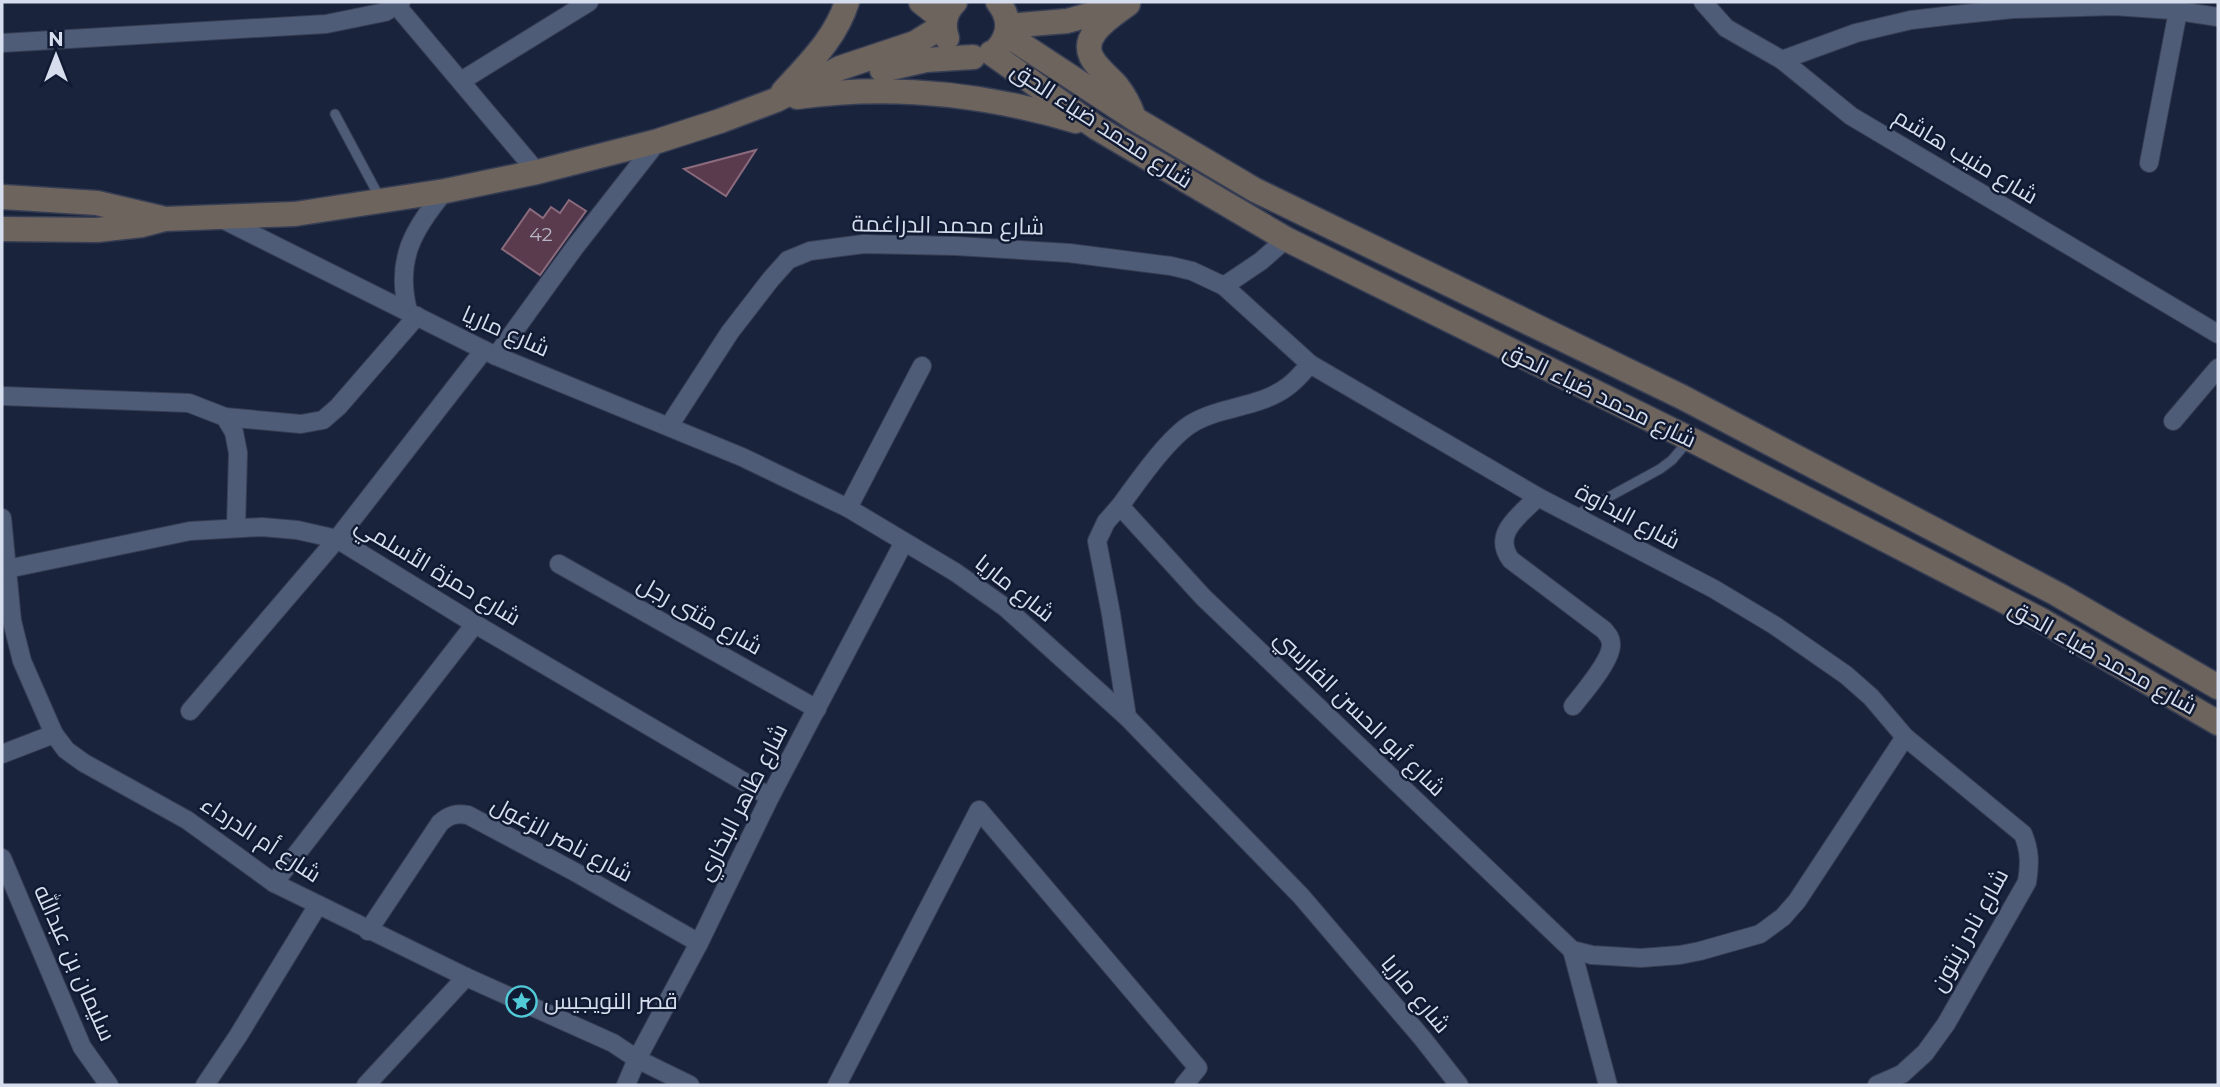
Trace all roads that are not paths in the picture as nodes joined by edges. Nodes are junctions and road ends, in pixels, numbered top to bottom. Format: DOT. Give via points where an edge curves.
graph roads {
  1 [pos="589,2"];
  2 [pos="847,2"];
  3 [pos="921,2"];
  4 [pos="1130,2"];
  5 [pos="1703,2"];
  6 [pos="399,4"];
  7 [pos="2178,11"];
  8 [pos="948,16"];
  9 [pos="2218,17"];
  10 [pos="998,25"];
  11 [pos="2,43"];
  12 [pos="1782,60"];
  13 [pos="461,81"];
  14 [pos="813,83"];
  15 [pos="775,100"];
  16 [pos="335,114"];
  17 [pos="1135,119"];
  18 [pos="1097,128"];
  19 [pos="658,141"];
  20 [pos="2149,163"];
  21 [pos="537,172"];
  22 [pos="445,191"];
  23 [pos="2,196"];
  24 [pos="382,201"];
  25 [pos="220,218"];
  26 [pos="165,219"];
  27 [pos="2,221"];
  28 [pos="2,229"];
  29 [pos="1286,239"];
  30 [pos="1224,286"];
  31 [pos="412,313"];
  32 [pos="2218,334"];
  33 [pos="490,353"];
  34 [pos="1310,364"];
  35 [pos="922,366"];
  36 [pos="2218,368"];
  37 [pos="2,396"];
  38 [pos="225,417"];
  39 [pos="2174,421"];
  40 [pos="669,426"];
  41 [pos="1690,439"];
  42 [pos="1538,497"];
  43 [pos="1119,506"];
  44 [pos="848,508"];
  45 [pos="1574,516"];
  46 [pos="2,518"];
  47 [pos="236,527"];
  48 [pos="337,539"];
  49 [pos="904,542"];
  50 [pos="559,564"];
  51 [pos="5,570"];
  52 [pos="475,624"];
  53 [pos="2218,687"];
  54 [pos="1573,706"];
  55 [pos="817,709"];
  56 [pos="190,711"];
  57 [pos="1127,717"];
  58 [pos="2218,723"];
  59 [pos="54,734"];
  60 [pos="1905,737"];
  61 [pos="2,754"];
  62 [pos="770,797"];
  63 [pos="2,858"];
  64 [pos="274,883"];
  65 [pos="318,905"];
  66 [pos="368,931"];
  67 [pos="699,943"];
  68 [pos="1572,950"];
  69 [pos="466,977"];
  70 [pos="637,1059"];
  71 [pos="109,1085"];
  72 [pos="205,1085"];
  73 [pos="366,1085"];
  74 [pos="626,1085"];
  75 [pos="690,1085"];
  76 [pos="837,1085"];
  77 [pos="1184,1085"];
  78 [pos="1459,1085"];
  79 [pos="1608,1085"];
  80 [pos="1877,1085"];
  1 -- 13 [label="street"];
  2 -- 15 [label="main road" via="823,48"];
  3 -- 8 [label="main road"];
  4 -- 10 [label="main road" via="1067,21"];
  4 -- 17 [label="main road" via="1092,35 1089,49 1094,63 1124,96"];
  5 -- 12 [label="street, شارع منيب هاشم" via="1726,28"];
  6 -- 11 [label="street" via="369,17 326,24"];
  6 -- 13 [label="street"];
  7 -- 9 [label="street"];
  7 -- 12 [label="street" via="2114,6 2013,9 1911,20 1856,33"];
  7 -- 20 [label="street"];
  8 -- 10 [label="main road" via="947,37 956,49"];
  8 -- 14 [label="main road" via="915,43 840,68"];
  10 -- 14 [label="main road" via="926,60 832,83"];
  10 -- 17 [label="main road, شارع محمد ضياء الحق"];
  10 -- 18 [label="main road, شارع محمد ضياء الحق"];
  12 -- 32 [label="street, شارع منيب هاشم" via="1851,116"];
  13 -- 21 [label="street"];
  14 -- 15 [label="main road"];
  15 -- 18 [label="main road" via="834,92 941,94 1046,112"];
  15 -- 19 [label="main road"];
  16 -- 24 [label="lane"];
  17 -- 53 [label="main road, شارع محمد ضياء الحق" via="1255,190 1682,397 2045,587"];
  18 -- 29 [label="main road, شارع محمد ضياء الحق"];
  19 -- 21 [label="main road"];
  19 -- 33 [label="street"];
  21 -- 22 [label="main road"];
  22 -- 24 [label="main road"];
  22 -- 31 [label="street" via="410,243 402,276"];
  23 -- 26 [label="main road" via="97,203"];
  23 -- 27 [label="main road"];
  24 -- 25 [label="main road" via="295,214"];
  25 -- 26 [label="main road"];
  25 -- 31 [label="street, شارع ماريا"];
  26 -- 28 [label="main road" via="97,230"];
  29 -- 30 [label="street"];
  29 -- 41 [label="main road, شارع محمد ضياء الحق"];
  30 -- 34 [label="street"];
  30 -- 40 [label="street, شارع محمد الدراغمة" via="1171,266 1069,253 864,244 810,251 788,260 771,279"];
  31 -- 33 [label="street, شارع ماريا"];
  31 -- 38 [label="street" via="323,420 302,424"];
  33 -- 40 [label="street, شارع ماريا"];
  33 -- 48 [label="street"];
  34 -- 42 [label="street, شارع البداوة"];
  34 -- 43 [label="street" via="1287,388 1190,425"];
  35 -- 44 [label="street"];
  36 -- 39 [label="street"];
  37 -- 38 [label="street" via="189,404"];
  38 -- 47 [label="street" via="238,453"];
  40 -- 44 [label="street, شارع ماريا"];
  41 -- 45 [label="lane" via="1660,469"];
  41 -- 58 [label="main road, شارع محمد ضياء الحق" via="2043,621"];
  42 -- 45 [label="street, شارع البداوة"];
  42 -- 54 [label="street" via="1505,532 1505,552 1604,630 1612,648"];
  43 -- 57 [label="street" via="1097,541"];
  43 -- 68 [label="street, شارع أبو الحسن الفارسي" via="1203,597"];
  44 -- 49 [label="street, شارع ماريا"];
  45 -- 60 [label="street, شارع البداوة" via="1714,589 1802,644 1871,697"];
  46 -- 51 [label="street, شارع أم الدرداء"];
  47 -- 48 [label="street, شارع حمزة الأسلمي" via="297,530"];
  47 -- 51 [label="street, شارع حمزة الأسلمي" via="190,531"];
  48 -- 52 [label="street, شارع حمزة الأسلمي"];
  48 -- 56 [label="street"];
  49 -- 55 [label="street, شارع طاهر البخاري"];
  49 -- 57 [label="street, شارع ماريا" via="1006,608"];
  50 -- 55 [label="street, شارع مثنى رجل"];
  51 -- 59 [label="street, شارع أم الدرداء" via="22,661"];
  52 -- 62 [label="street, شارع حمزة الأسلمي"];
  52 -- 64 [label="street"];
  55 -- 62 [label="street, شارع طاهر البخاري"];
  57 -- 78 [label="street, شارع ماريا" via="1301,896"];
  59 -- 61 [label="street"];
  59 -- 64 [label="street, شارع أم الدرداء" via="83,763 187,820"];
  60 -- 68 [label="street" via="1797,901 1760,934 1680,955 1615,958"];
  60 -- 80 [label="street, شارع نادر زيتون" via="2023,834 2030,864 2027,881 1946,1024 1918,1060 1902,1074"];
  62 -- 67 [label="street, شارع طاهر البخاري"];
  63 -- 71 [label="street, سليمان بن عبدالله" via="82,1047"];
  64 -- 65 [label="street, شارع أم الدرداء"];
  65 -- 66 [label="street, شارع أم الدرداء"];
  65 -- 72 [label="street"];
  66 -- 67 [label="street, شارع ناصر الزغول" via="440,823 458,813 575,872"];
  66 -- 69 [label="street, شارع أم الدرداء"];
  67 -- 70 [label="street, شارع طاهر البخاري"];
  68 -- 79 [label="street"];
  69 -- 70 [label="street, شارع أم الدرداء" via="576,1025"];
  69 -- 73 [label="street"];
  70 -- 74 [label="street, شارع طاهر البخاري"];
  70 -- 75 [label="street, شارع أم الدرداء"];
  76 -- 77 [label="street" via="979,810 1198,1068"];
}
